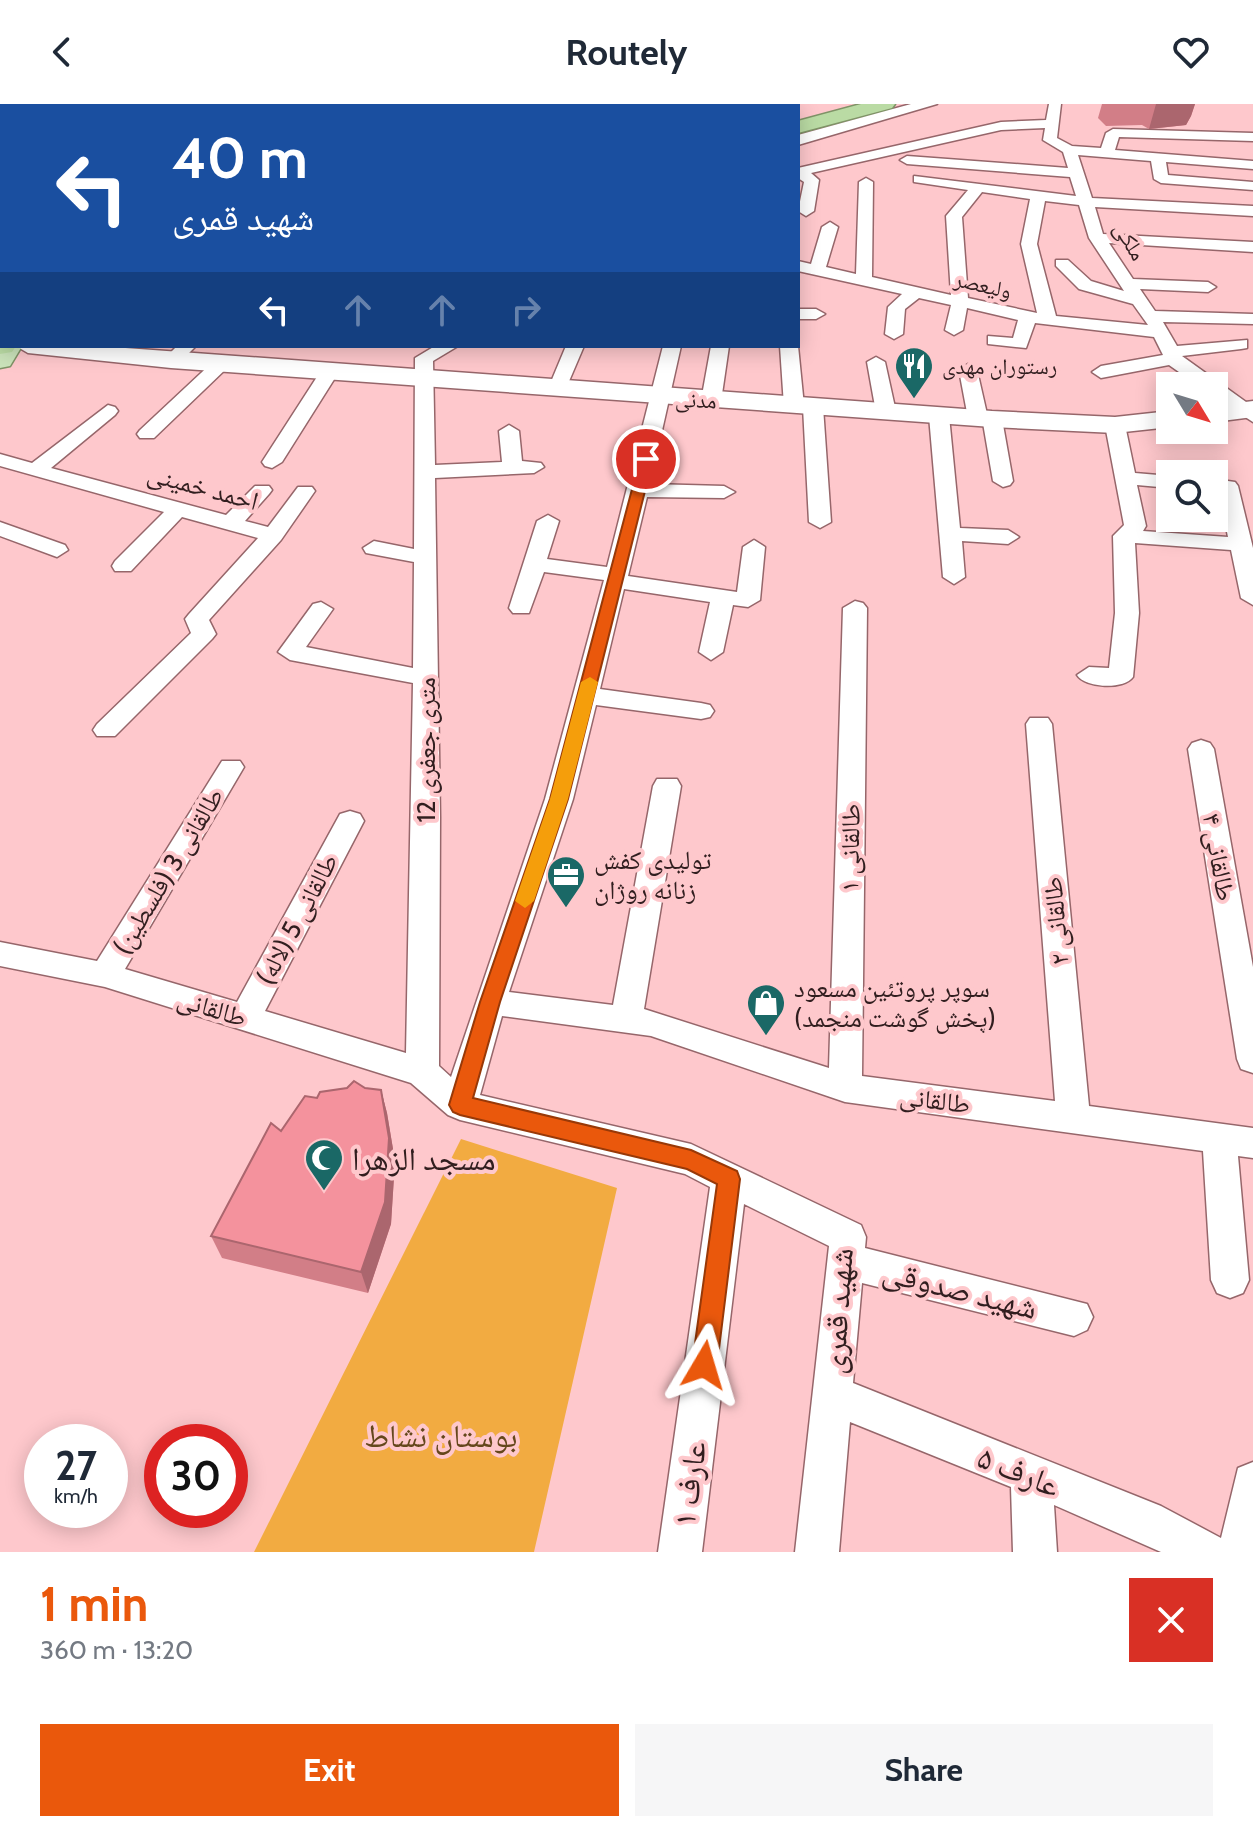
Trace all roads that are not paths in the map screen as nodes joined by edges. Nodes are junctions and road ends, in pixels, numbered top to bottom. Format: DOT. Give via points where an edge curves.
graph roads {
  1 [pos="835,104"];
  2 [pos="885,104"];
  3 [pos="929,104"];
  4 [pos="1055,104"];
  5 [pos="800,113"];
  6 [pos="1052,124"];
  7 [pos="800,126"];
  8 [pos="800,139"];
  9 [pos="931,141"];
  10 [pos="1003,143"];
  11 [pos="1032,144"];
  12 [pos="1065,148"];
  13 [pos="1252,152"];
  14 [pos="1107,153"];
  15 [pos="857,156"];
  16 [pos="1158,157"];
  17 [pos="800,171"];
  18 [pos="800,173"];
  19 [pos="1078,173"];
  20 [pos="919,179"];
  21 [pos="866,182"];
  22 [pos="947,183"];
  23 [pos="1253,186"];
  24 [pos="979,187"];
  25 [pos="1038,197"];
  26 [pos="928,201"];
  27 [pos="1087,202"];
  28 [pos="806,211"];
  29 [pos="1253,211"];
  30 [pos="830,227"];
  31 [pos="1097,238"];
  32 [pos="1253,247"];
  33 [pos="1062,263"];
  34 [pos="800,266"];
  35 [pos="817,270"];
  36 [pos="1167,271"];
  37 [pos="1124,277"];
  38 [pos="864,280"];
  39 [pos="1208,287"];
  40 [pos="915,292"];
  41 [pos="960,302"];
  42 [pos="1145,308"];
  43 [pos="1028,317"];
  44 [pos="1253,319"];
  45 [pos="1048,321"];
  46 [pos="954,330"];
  47 [pos="1161,332"];
  48 [pos="894,334"];
  49 [pos="994,340"];
  50 [pos="1241,344"];
  51 [pos="71,348"];
  52 [pos="445,348"];
  53 [pos="574,348"];
  54 [pos="672,348"];
  55 [pos="720,348"];
  56 [pos="790,348"];
  57 [pos="179,353"];
  58 [pos="1172,355"];
  59 [pos="876,362"];
  60 [pos="222,363"];
  61 [pos="331,370"];
  62 [pos="968,370"];
  63 [pos="1101,372"];
  64 [pos="1194,372"];
  65 [pos="424,377"];
  66 [pos="557,389"];
  67 [pos="662,397"];
  68 [pos="1228,397"];
  69 [pos="711,401"];
  70 [pos="804,406"];
  71 [pos="108,411"];
  72 [pos="886,412"];
  73 [pos="1251,412"];
  74 [pos="1228,413"];
  75 [pos="939,416"];
  76 [pos="985,419"];
  77 [pos="1156,421"];
  78 [pos="1115,425"];
  79 [pos="509,431"];
  80 [pos="147,434"];
  81 [pos="0,460"];
  82 [pos="272,462"];
  83 [pos="36,470"];
  84 [pos="424,472"];
  85 [pos="1126,478"];
  86 [pos="1003,481"];
  87 [pos="1156,481"];
  88 [pos="1228,486"];
  89 [pos="262,490"];
  90 [pos="638,490"];
  91 [pos="305,491"];
  92 [pos="724,492"];
  93 [pos="178,509"];
  94 [pos="548,521"];
  95 [pos="232,522"];
  96 [pos="820,522"];
  97 [pos="0,529"];
  98 [pos="948,534"];
  99 [pos="273,535"];
  100 [pos="1124,536"];
  101 [pos="1008,537"];
  102 [pos="1239,539"];
  103 [pos="754,547"];
  104 [pos="374,548"];
  105 [pos="57,550"];
  106 [pos="425,558"];
  107 [pos="534,564"];
  108 [pos="123,566"];
  109 [pos="954,577"];
  110 [pos="616,578"];
  111 [pos="723,597"];
  112 [pos="1253,598"];
  113 [pos="521,608"];
  114 [pos="855,608"];
  115 [pos="321,609"];
  116 [pos="711,652"];
  117 [pos="1089,675"];
  118 [pos="426,678"];
  119 [pos="586,695"];
  120 [pos="701,711"];
  121 [pos="1039,724"];
  122 [pos="106,730"];
  123 [pos="1201,749"];
  124 [pos="231,767"];
  125 [pos="667,786"];
  126 [pos="350,821"];
  127 [pos="0,954"];
  128 [pos="105,975"];
  129 [pos="490,1002"];
  130 [pos="245,1018"];
  131 [pos="626,1020"];
  132 [pos="1253,1059"];
  133 [pos="422,1072"];
  134 [pos="845,1088"];
  135 [pos="460,1105"];
  136 [pos="1073,1117"];
  137 [pos="1236,1139"];
  138 [pos="729,1179"];
  139 [pos="846,1261"];
  140 [pos="1230,1280"];
  141 [pos="1074,1317"];
  142 [pos="831,1394"];
  143 [pos="1031,1476"];
  144 [pos="1253,1483"];
  145 [pos="680,1552"];
  146 [pos="817,1552"];
  147 [pos="1035,1552"];
  148 [pos="1205,1552"];
  149 [pos="1239,1552"];
  1 -- 5 [label="highway"];
  2 -- 7 [label="highway"];
  3 -- 8 [label="street"];
  4 -- 6 [label="street"];
  6 -- 9 [label="street" via="1001,126"];
  6 -- 12 [label="street, ملکی" via="1050,140"];
  9 -- 10 [label="street"];
  9 -- 15 [label="street"];
  11 -- 12 [label="street"];
  12 -- 14 [label="street"];
  12 -- 19 [label="street, ملکی"];
  13 -- 14 [label="street" via="1113,133"];
  13 -- 16 [label="street"];
  14 -- 16 [label="street"];
  15 -- 17 [label="street"];
  15 -- 19 [label="street"];
  16 -- 23 [label="street" via="1161,179"];
  18 -- 28 [label="street" via="812,180"];
  19 -- 27 [label="street, ملکی"];
  20 -- 22 [label="street"];
  21 -- 38 [label="street"];
  22 -- 24 [label="street"];
  22 -- 26 [label="street"];
  24 -- 25 [label="street"];
  24 -- 41 [label="street" via="954,216"];
  25 -- 27 [label="street"];
  25 -- 45 [label="street" via="1029,244"];
  27 -- 29 [label="street"];
  27 -- 31 [label="street, ملکی"];
  30 -- 35 [label="street"];
  31 -- 32 [label="street" via="1178,235 1232,252"];
  31 -- 37 [label="street, ملکی"];
  33 -- 42 [label="street" via="1085,285"];
  34 -- 35 [label="street, ولیعصر"];
  35 -- 38 [label="street, ولیعصر"];
  36 -- 37 [label="street"];
  37 -- 39 [label="street"];
  37 -- 42 [label="street, ملکی"];
  38 -- 40 [label="street, ولیعصر"];
  40 -- 41 [label="street, ولیعصر"];
  40 -- 48 [label="street" via="897,307"];
  41 -- 43 [label="street, ولیعصر"];
  41 -- 46 [label="street"];
  42 -- 44 [label="street"];
  42 -- 47 [label="street, ملکی"];
  43 -- 45 [label="street, ولیعصر"];
  43 -- 49 [label="street" via="1020,344"];
  45 -- 47 [label="street, ولیعصر"];
  47 -- 58 [label="street, ملکی"];
  50 -- 58 [label="street"];
  51 -- 57 [label="main road, مدنی"];
  52 -- 65 [label="street" via="424,358"];
  53 -- 66 [label="street"];
  54 -- 67 [label="street"];
  55 -- 69 [label="street"];
  56 -- 70 [label="street"];
  57 -- 60 [label="main road, مدنی"];
  58 -- 63 [label="street"];
  58 -- 64 [label="street, ملکی"];
  59 -- 72 [label="street"];
  60 -- 61 [label="main road, مدنی"];
  60 -- 80 [label="street"];
  61 -- 65 [label="main road, مدنی"];
  61 -- 82 [label="street"];
  62 -- 76 [label="street"];
  65 -- 66 [label="main road, مدنی"];
  65 -- 84 [label="street, 12 متری جعفری"];
  66 -- 67 [label="main road, مدنی"];
  67 -- 69 [label="main road, مدنی"];
  67 -- 90 [label="street"];
  68 -- 73 [label="street, ملکی"];
  69 -- 70 [label="main road, مدنی"];
  70 -- 72 [label="main road, مدنی"];
  70 -- 96 [label="street"];
  71 -- 83 [label="street"];
  72 -- 75 [label="main road, مدنی"];
  73 -- 74 [label="main road"];
  75 -- 76 [label="main road, مدنی"];
  75 -- 98 [label="street"];
  76 -- 78 [label="main road, مدنی"];
  76 -- 86 [label="street"];
  77 -- 78 [label="main road, مدنی"];
  78 -- 85 [label="street"];
  79 -- 84 [label="street" via="523,468"];
  81 -- 83 [label="street, احمد خمینی"];
  83 -- 93 [label="street, احمد خمینی"];
  84 -- 106 [label="street, 12 متری جعفری"];
  85 -- 87 [label="street"];
  85 -- 100 [label="street" via="1135,526"];
  88 -- 102 [label="street"];
  89 -- 95 [label="street"];
  90 -- 92 [label="street"];
  90 -- 110 [label="street"];
  91 -- 99 [label="street"];
  93 -- 95 [label="street, احمد خمینی"];
  93 -- 108 [label="street"];
  94 -- 107 [label="street"];
  95 -- 99 [label="street, احمد خمینی"];
  97 -- 105 [label="street"];
  98 -- 101 [label="street"];
  98 -- 109 [label="street"];
  99 -- 122 [label="street, احمد خمینی" via="197,619 204,634"];
  100 -- 102 [label="street"];
  100 -- 117 [label="street" via="1127,613 1121,677"];
  102 -- 112 [label="street"];
  103 -- 111 [label="street" via="748,600"];
  104 -- 106 [label="street"];
  106 -- 118 [label="street, 12 متری جعفری"];
  107 -- 110 [label="street"];
  107 -- 113 [label="street"];
  110 -- 111 [label="street"];
  110 -- 119 [label="street"];
  111 -- 116 [label="street"];
  114 -- 134 [label="street, طالقانی ۱"];
  115 -- 118 [label="street" via="290,652"];
  118 -- 133 [label="street, 12 متری جعفری"];
  119 -- 120 [label="street"];
  119 -- 129 [label="street" via="559,799"];
  121 -- 136 [label="street, طالقانی ۲"];
  123 -- 132 [label="street, طالقانی ۴"];
  124 -- 128 [label="street, طالقانی 3 (فلسطین)"];
  125 -- 131 [label="street"];
  126 -- 130 [label="street, طالقانی 5 (لاله)"];
  127 -- 128 [label="street, طالقانی"];
  128 -- 130 [label="street, طالقانی"];
  129 -- 131 [label="street, طالقانی"];
  129 -- 135 [label="street"];
  130 -- 133 [label="street, طالقانی"];
  131 -- 134 [label="street, طالقانی" via="651,1023"];
  133 -- 135 [label="street"];
  134 -- 136 [label="street, طالقانی"];
  135 -- 138 [label="street, شهید قمری" via="691,1160"];
  136 -- 137 [label="street, طالقانی"];
  137 -- 140 [label="street"];
  138 -- 139 [label="street, شهید قمری" via="848,1237"];
  138 -- 145 [label="street, عارف ۱"];
  139 -- 141 [label="street, شهید صدوقی"];
  139 -- 142 [label="street, شهید قمری"];
  142 -- 143 [label="street, عارف ۵"];
  142 -- 146 [label="street, شهید قمری"];
  143 -- 147 [label="street"];
  143 -- 148 [label="street, عارف ۵" via="1146,1521"];
  144 -- 149 [label="street"];
}
